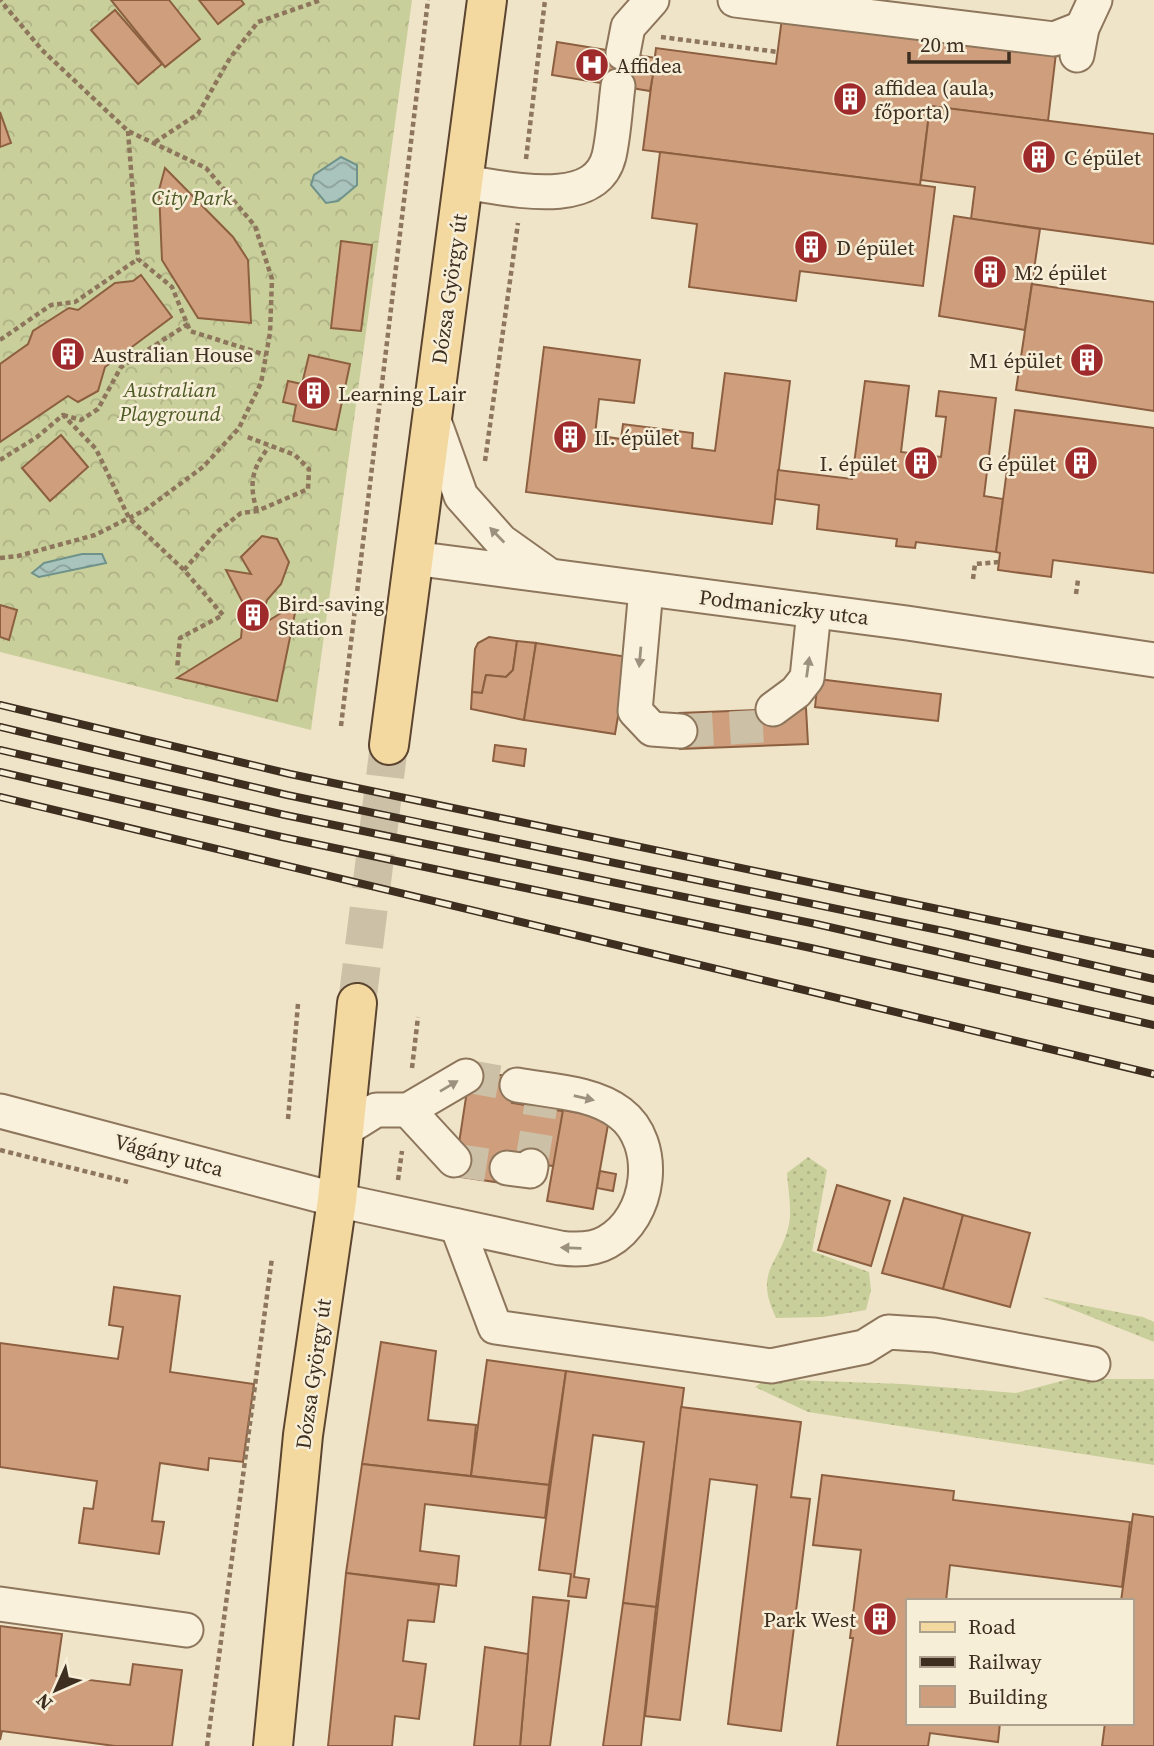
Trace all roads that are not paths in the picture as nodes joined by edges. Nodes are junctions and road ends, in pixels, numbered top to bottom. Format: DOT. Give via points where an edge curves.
graph roads {
  1 [pos="487,0"];
  2 [pos="652,0"];
  3 [pos="735,0"];
  4 [pos="1084,28"];
  5 [pos="623,53"];
  6 [pos="618,86"];
  7 [pos="463,182"];
  8 [pos="432,415"];
  9 [pos="413,558"];
  10 [pos="551,576"];
  11 [pos="646,589"];
  12 [pos="814,611"];
  13 [pos="1154,660"];
  14 [pos="774,709"];
  15 [pos="680,731"];
  16 [pos="389,745"];
  17 [pos="357,1003"];
  18 [pos="466,1076"];
  19 [pos="534,1093"];
  20 [pos="408,1109"];
  21 [pos="0,1111"];
  22 [pos="344,1130"];
  23 [pos="454,1160"];
  24 [pos="337,1200"];
  25 [pos="457,1226"];
  26 [pos="1093,1364"];
  27 [pos="0,1604"];
  28 [pos="186,1630"];
  29 [pos="273,1746"];
  1 -- 7 [label="main road, Dózsa György út"];
  2 -- 5 [label="street" via="628,27"];
  3 -- 4 [label="street" via="1054,40"];
  6 -- 7 [label="street" via="608,158 598,176 583,187 564,193"];
  7 -- 8 [label="main road, Dózsa György út"];
  8 -- 9 [label="main road, Dózsa György út"];
  10 -- 8 [label="street, one-way" via="501,541 461,496"];
  9 -- 10 [label="street, Podmaniczky utca"];
  9 -- 16 [label="main road, Dózsa György út"];
  10 -- 11 [label="street, Podmaniczky utca"];
  11 -- 12 [label="street, Podmaniczky utca"];
  11 -- 15 [label="street, one-way" via="635,711 652,729"];
  12 -- 13 [label="street, Podmaniczky utca"];
  14 -- 12 [label="street, one-way" via="807,678"];
  17 -- 22 [label="main road, Dózsa György út"];
  20 -- 18 [label="street, one-way"];
  19 -- 25 [label="street, Vágány utca, one-way" via="608,1105 633,1125 647,1158 645,1181 632,1216 610,1241 574,1250"];
  20 -- 22 [label="street" via="376,1110"];
  20 -- 23 [label="street"];
  21 -- 24 [label="street, Vágány utca"];
  22 -- 24 [label="main road, Dózsa György út"];
  24 -- 25 [label="street, Vágány utca"];
  24 -- 29 [label="main road, Dózsa György út" via="302,1449"];
  25 -- 26 [label="street" via="495,1327 771,1366 864,1346 888,1332 934,1335"];
  27 -- 28 [label="street"];
}
